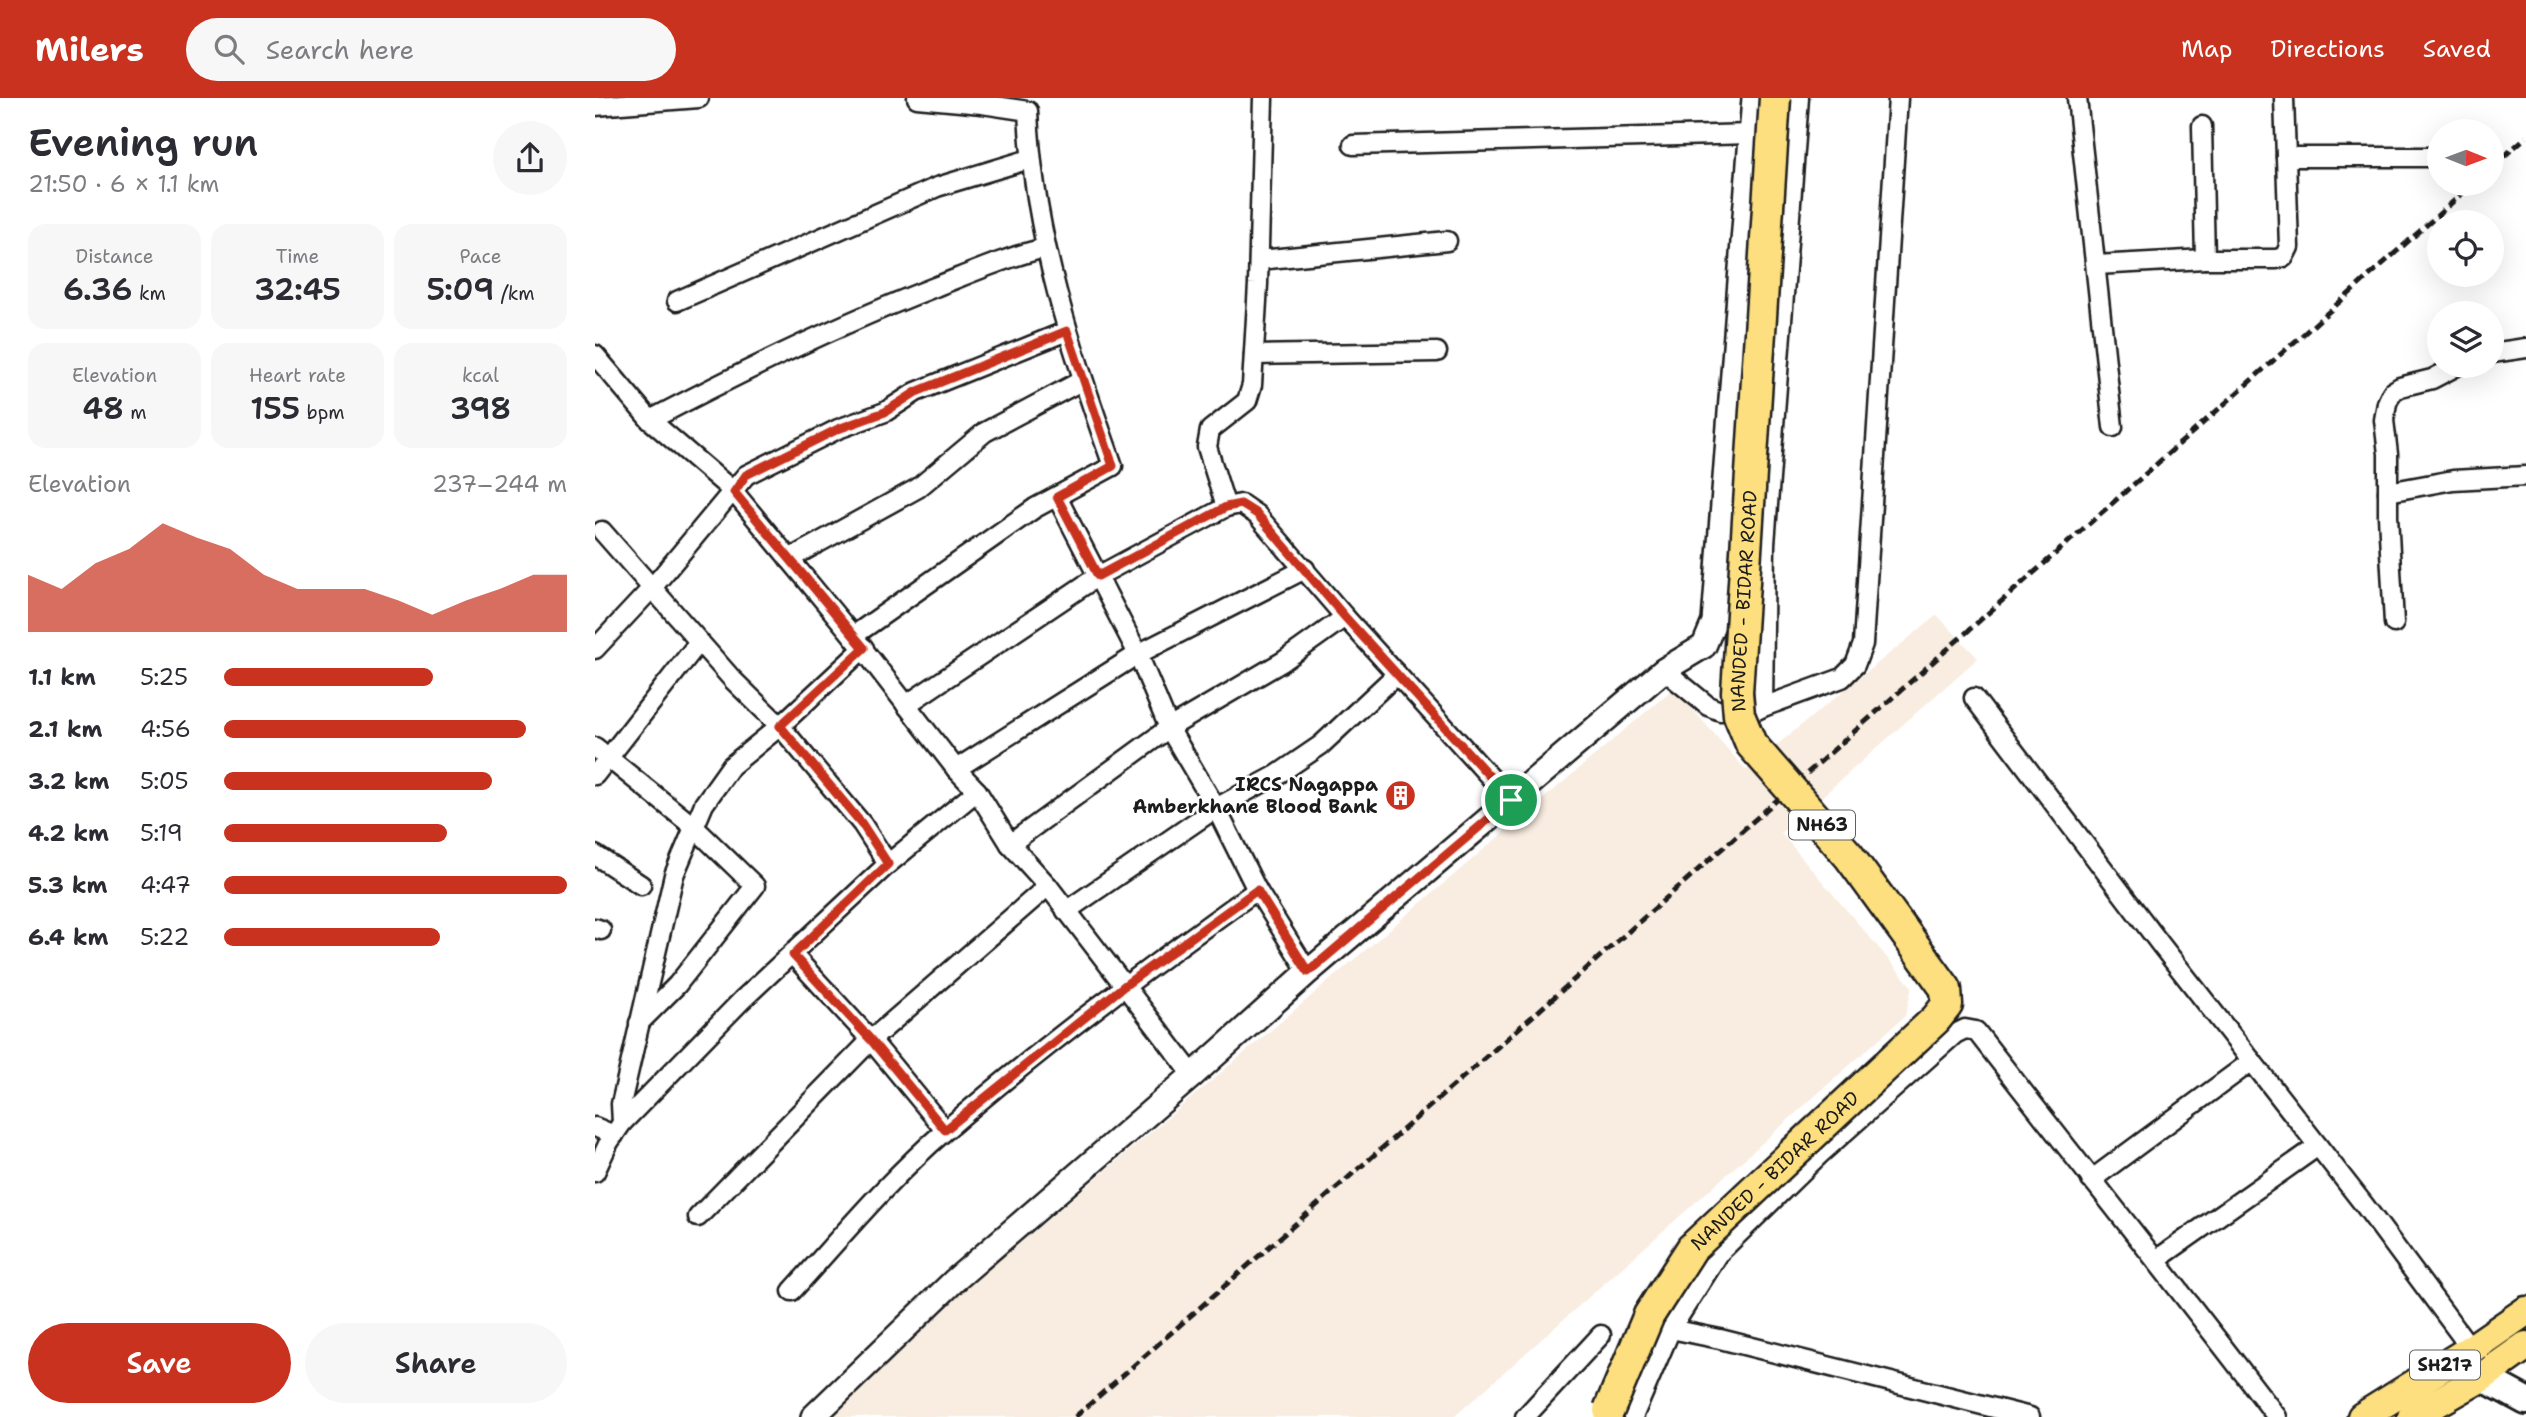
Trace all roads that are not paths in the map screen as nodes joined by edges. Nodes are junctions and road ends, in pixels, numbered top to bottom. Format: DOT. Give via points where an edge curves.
graph roads {
  1 [pos="699,98"];
  2 [pos="917,98"];
  3 [pos="1263,98"];
  4 [pos="1754,98"];
  5 [pos="1776,98"];
  6 [pos="1799,98"];
  7 [pos="1898,98"];
  8 [pos="2077,98"];
  9 [pos="2284,98"];
  10 [pos="982,101"];
  11 [pos="595,106"];
  12 [pos="2202,126"];
  13 [pos="1751,134"];
  14 [pos="1353,145"];
  15 [pos="2286,157"];
  16 [pos="2427,157"];
  17 [pos="1030,159"];
  18 [pos="1447,241"];
  19 [pos="1045,248"];
  20 [pos="1259,260"];
  21 [pos="2205,260"];
  22 [pos="2096,265"];
  23 [pos="677,301"];
  24 [pos="1067,331"];
  25 [pos="2526,348"];
  26 [pos="2504,351"];
  27 [pos="1437,352"];
  28 [pos="595,355"];
  29 [pos="1254,355"];
  30 [pos="2434,378"];
  31 [pos="1083,380"];
  32 [pos="650,420"];
  33 [pos="2113,427"];
  34 [pos="2526,476"];
  35 [pos="734,492"];
  36 [pos="2388,492"];
  37 [pos="1057,497"];
  38 [pos="1226,507"];
  39 [pos="602,531"];
  40 [pos="789,559"];
  41 [pos="1305,569"];
  42 [pos="1098,576"];
  43 [pos="652,588"];
  44 [pos="1345,617"];
  45 [pos="2394,623"];
  46 [pos="699,642"];
  47 [pos="859,642"];
  48 [pos="595,649"];
  49 [pos="1138,654"];
  50 [pos="1664,670"];
  51 [pos="1397,674"];
  52 [pos="1975,698"];
  53 [pos="906,705"];
  54 [pos="1763,706"];
  55 [pos="780,726"];
  56 [pos="1169,728"];
  57 [pos="601,752"];
  58 [pos="956,769"];
  59 [pos="595,775"];
  60 [pos="977,791"];
  61 [pos="1511,800"];
  62 [pos="1216,808"];
  63 [pos="694,828"];
  64 [pos="1010,844"];
  65 [pos="595,855"];
  66 [pos="888,864"];
  67 [pos="641,885"];
  68 [pos="1048,886"];
  69 [pos="1257,890"];
  70 [pos="1066,911"];
  71 [pos="793,955"];
  72 [pos="1308,972"];
  73 [pos="1124,986"];
  74 [pos="638,1024"];
  75 [pos="871,1040"];
  76 [pos="2252,1061"];
  77 [pos="1193,1075"];
  78 [pos="595,1127"];
  79 [pos="618,1129"];
  80 [pos="945,1130"];
  81 [pos="2318,1146"];
  82 [pos="595,1172"];
  83 [pos="2091,1180"];
  84 [pos="698,1217"];
  85 [pos="2156,1260"];
  86 [pos="792,1291"];
  87 [pos="2526,1311"];
  88 [pos="1671,1329"];
  89 [pos="1601,1335"];
  90 [pos="2526,1346"];
  91 [pos="2471,1349"];
  92 [pos="2483,1377"];
  93 [pos="2526,1401"];
  94 [pos="1621,1413"];
  95 [pos="813,1417"];
  96 [pos="1525,1417"];
  97 [pos="2030,1417"];
  98 [pos="2277,1417"];
  99 [pos="2362,1417"];
  100 [pos="2412,1417"];
  1 -- 11 [label="street"];
  2 -- 10 [label="street"];
  3 -- 20 [label="street"];
  4 -- 13 [label="street"];
  5 -- 94 [label="highway, NANDED - BIDAR ROAD / NH63, bridge" via="1747,516 1739,715 1751,744 1849,856 1945,989 1947,1005 1692,1248 1649,1315"];
  6 -- 54 [label="street" via="1765,544"];
  7 -- 54 [label="street" via="1863,644 1855,665 1842,678"];
  8 -- 22 [label="street"];
  9 -- 15 [label="street"];
  10 -- 17 [label="street" via="1028,111"];
  12 -- 21 [label="street"];
  13 -- 14 [label="street"];
  13 -- 50 [label="street" via="1714,622 1704,646"];
  15 -- 16 [label="street"];
  15 -- 21 [label="street" via="2287,254 2276,259"];
  17 -- 19 [label="street"];
  17 -- 23 [label="street" via="937,187"];
  18 -- 20 [label="street"];
  19 -- 24 [label="street"];
  19 -- 32 [label="street" via="895,303 742,371"];
  20 -- 29 [label="street"];
  21 -- 22 [label="street"];
  22 -- 33 [label="street"];
  24 -- 31 [label="street"];
  24 -- 35 [label="street" via="838,429 746,475"];
  25 -- 26 [label="street"];
  27 -- 29 [label="street"];
  28 -- 32 [label="street"];
  29 -- 38 [label="street" via="1247,401 1210,430 1207,447"];
  30 -- 36 [label="street" via="2392,392 2387,402"];
  31 -- 37 [label="street" via="1113,466"];
  31 -- 40 [label="street" via="985,432 918,488"];
  32 -- 35 [label="street"];
  34 -- 36 [label="street"];
  35 -- 40 [label="street"];
  35 -- 43 [label="street"];
  36 -- 45 [label="street"];
  37 -- 42 [label="street"];
  37 -- 47 [label="street" via="1035,508"];
  38 -- 41 [label="street" via="1241,504 1257,514"];
  38 -- 42 [label="street"];
  39 -- 43 [label="street"];
  40 -- 47 [label="street"];
  41 -- 44 [label="street"];
  41 -- 49 [label="street"];
  42 -- 49 [label="street"];
  42 -- 53 [label="street"];
  43 -- 46 [label="street"];
  43 -- 48 [label="street"];
  44 -- 51 [label="street"];
  44 -- 56 [label="street" via="1282,662"];
  46 -- 55 [label="street"];
  46 -- 57 [label="street"];
  47 -- 53 [label="street"];
  47 -- 55 [label="street"];
  49 -- 56 [label="street"];
  49 -- 58 [label="street"];
  50 -- 54 [label="street" via="1720,711"];
  50 -- 61 [label="street"];
  51 -- 61 [label="street"];
  51 -- 62 [label="street" via="1321,745"];
  52 -- 76 [label="street"];
  53 -- 58 [label="street"];
  55 -- 63 [label="street" via="731,766 704,804"];
  55 -- 66 [label="street" via="862,824"];
  56 -- 62 [label="street"];
  56 -- 64 [label="street"];
  57 -- 59 [label="street"];
  57 -- 63 [label="street"];
  58 -- 60 [label="street"];
  60 -- 64 [label="street"];
  60 -- 66 [label="street"];
  61 -- 72 [label="street"];
  62 -- 69 [label="street"];
  62 -- 70 [label="street"];
  63 -- 74 [label="street" via="674,875"];
  63 -- 74 [label="street" via="755,886 677,985"];
  64 -- 68 [label="street"];
  65 -- 67 [label="street"];
  66 -- 71 [label="street"];
  68 -- 70 [label="street"];
  68 -- 75 [label="street"];
  69 -- 72 [label="street"];
  69 -- 73 [label="street"];
  70 -- 73 [label="street"];
  71 -- 75 [label="street"];
  71 -- 79 [label="street" via="742,1000"];
  72 -- 77 [label="street"];
  73 -- 77 [label="street"];
  73 -- 80 [label="street"];
  74 -- 79 [label="street"];
  75 -- 80 [label="street"];
  75 -- 84 [label="street"];
  76 -- 81 [label="street"];
  76 -- 83 [label="street"];
  77 -- 95 [label="street" via="954,1280"];
  78 -- 79 [label="street"];
  79 -- 82 [label="street"];
  80 -- 86 [label="street" via="890,1182"];
  81 -- 85 [label="street"];
  81 -- 91 [label="street"];
  83 -- 85 [label="street"];
  83 -- 88 [label="street" via="1976,1031 1965,1029 1819,1155 1720,1252"];
  85 -- 98 [label="street"];
  87 -- 91 [label="main road, SH217"];
  88 -- 94 [label="street"];
  88 -- 97 [label="street"];
  89 -- 96 [label="street"];
  90 -- 92 [label="main road, SH217"];
  91 -- 99 [label="main road, SH217"];
  92 -- 93 [label="main road"];
  92 -- 100 [label="main road, SH217"];
}
